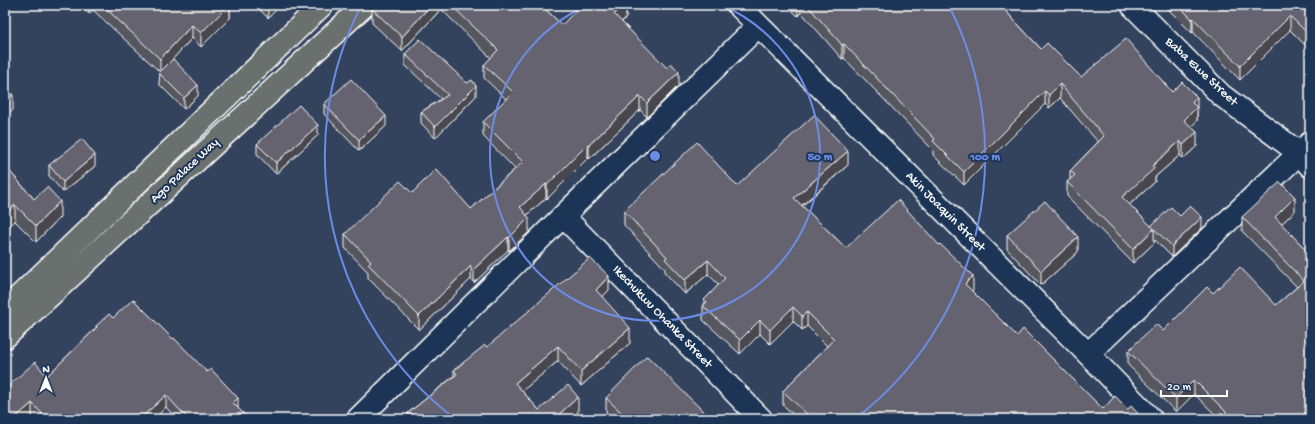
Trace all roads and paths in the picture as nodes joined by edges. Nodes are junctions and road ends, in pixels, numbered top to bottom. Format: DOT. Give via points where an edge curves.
graph roads {
  1 [pos="322,5"];
  2 [pos="365,5"];
  3 [pos="738,5"];
  4 [pos="1132,5"];
  5 [pos="758,26"];
  6 [pos="1306,154"];
  7 [pos="563,216"];
  8 [pos="5,310"];
  9 [pos="5,337"];
  10 [pos="1088,354"];
  11 [pos="358,419"];
  12 [pos="761,419"];
  13 [pos="1151,419"];
  1 -- 8 [label="main road, Ago Palace Way"];
  2 -- 9 [label="main road, Ago Palace Way"];
  3 -- 5 [label="street, Akin Joaquin Street"];
  4 -- 6 [label="street, Baba Ewe Street" via="1221,95"];
  5 -- 7 [label="street"];
  5 -- 10 [label="street, Akin Joaquin Street"];
  6 -- 10 [label="street"];
  7 -- 11 [label="street"];
  7 -- 12 [label="street, Ikechukwu Ohanka Street"];
  10 -- 13 [label="street, Akin Joaquin Street"];
}
